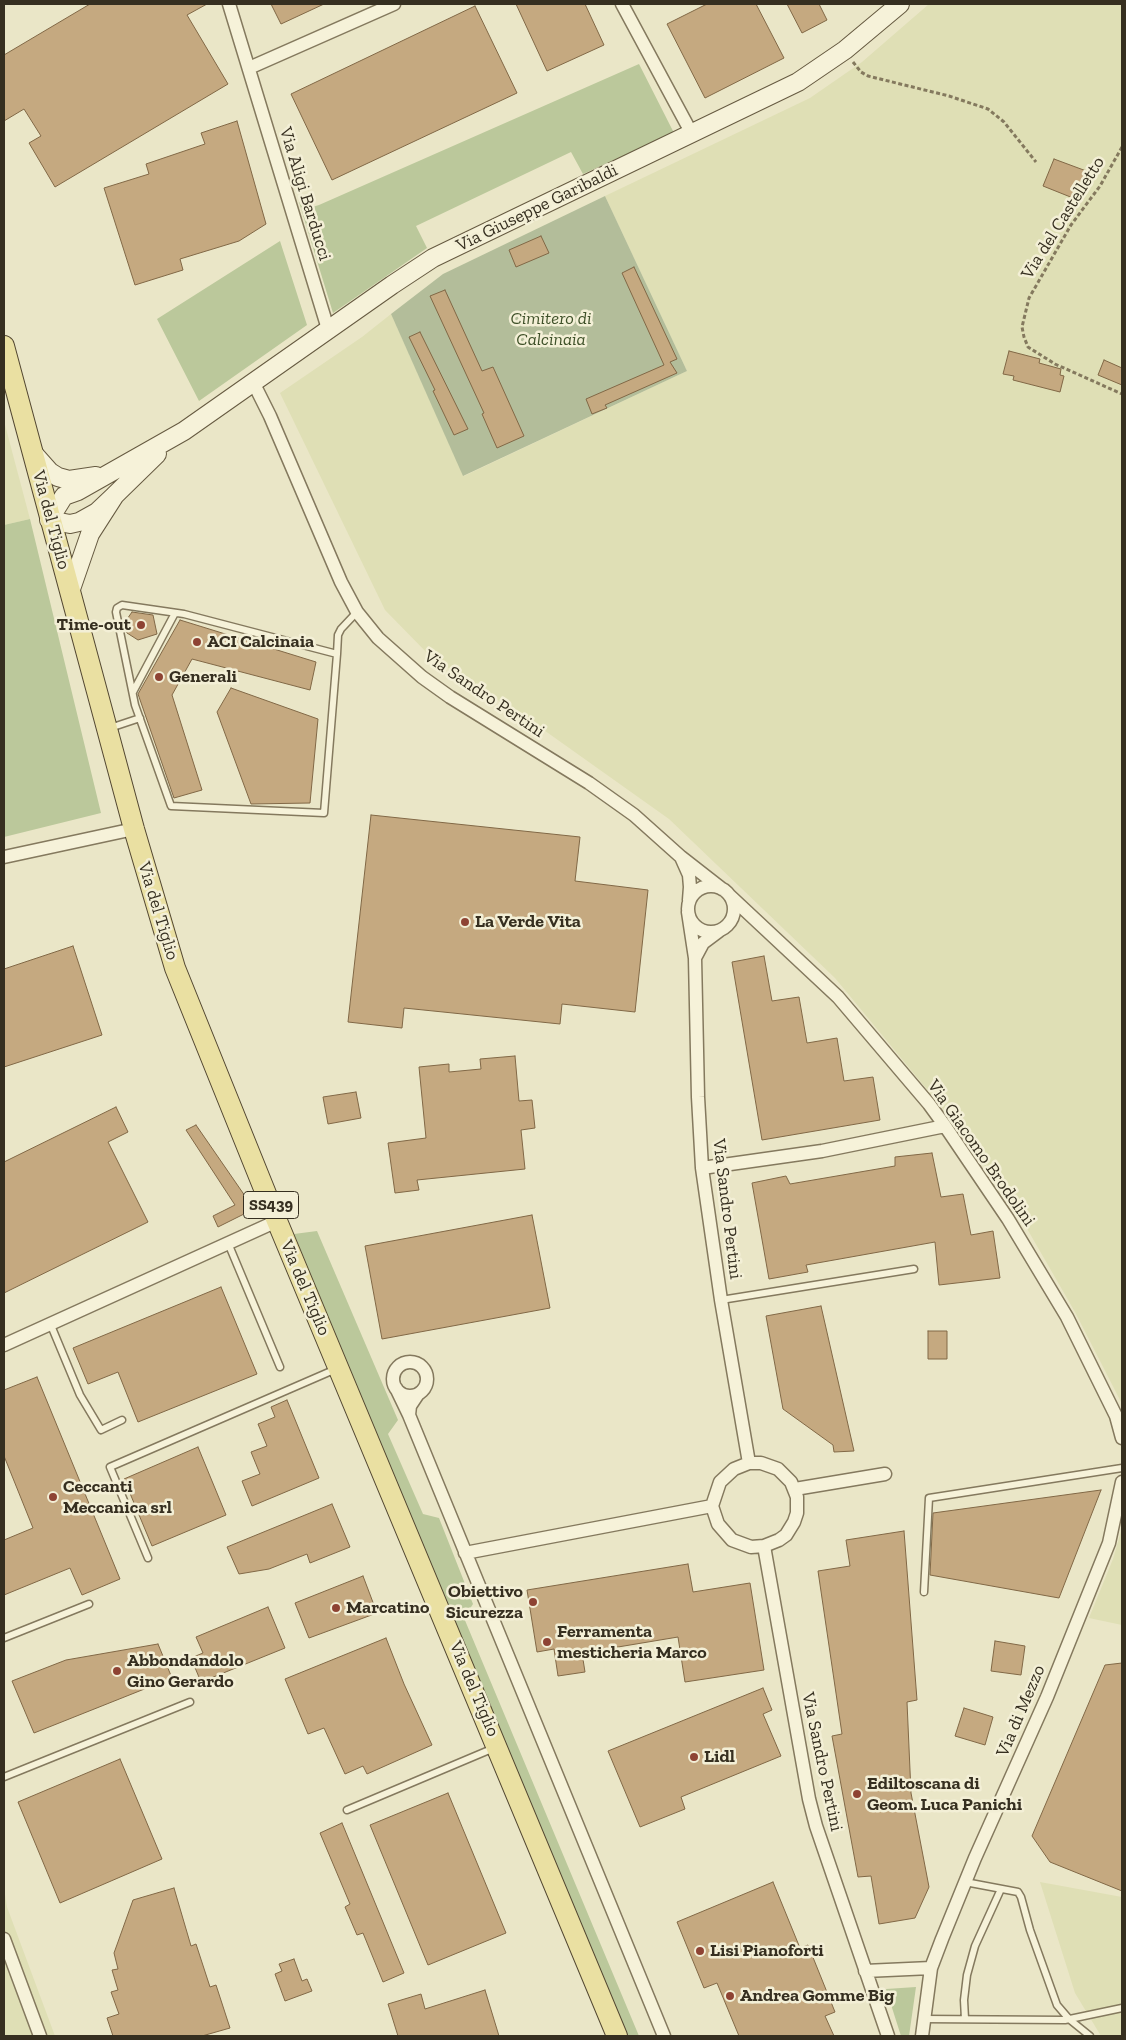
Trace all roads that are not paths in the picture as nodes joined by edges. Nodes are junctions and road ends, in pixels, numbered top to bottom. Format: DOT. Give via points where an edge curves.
graph roads {
  1 [pos="229,4"];
  2 [pos="394,4"];
  3 [pos="622,4"];
  4 [pos="900,4"];
  5 [pos="249,68"];
  6 [pos="692,134"];
  7 [pos="328,330"];
  8 [pos="4,346"];
  9 [pos="253,382"];
  10 [pos="184,431"];
  11 [pos="34,454"];
  12 [pos="111,473"];
  13 [pos="115,495"];
  14 [pos="50,520"];
  15 [pos="71,590"];
  16 [pos="357,612"];
  17 [pos="175,613"];
  18 [pos="337,654"];
  19 [pos="133,692"];
  20 [pos="140,718"];
  21 [pos="107,729"];
  22 [pos="134,829"];
  23 [pos="4,857"];
  24 [pos="682,857"];
  25 [pos="726,892"];
  26 [pos="688,906"];
  27 [pos="760,924"];
  28 [pos="723,928"];
  29 [pos="695,958"];
  30 [pos="945,1126"];
  31 [pos="702,1168"];
  32 [pos="277,1221"];
  33 [pos="227,1242"];
  34 [pos="914,1269"];
  35 [pos="721,1300"];
  36 [pos="50,1323"];
  37 [pos="4,1345"];
  38 [pos="280,1367"];
  39 [pos="339,1368"];
  40 [pos="396,1388"];
  41 [pos="418,1394"];
  42 [pos="408,1415"];
  43 [pos="122,1420"];
  44 [pos="1122,1438"];
  45 [pos="749,1463"];
  46 [pos="1122,1468"];
  47 [pos="885,1474"];
  48 [pos="1122,1482"];
  49 [pos="795,1489"];
  50 [pos="712,1506"];
  51 [pos="764,1546"];
  52 [pos="465,1553"];
  53 [pos="148,1558"];
  54 [pos="924,1592"];
  55 [pos="89,1604"];
  56 [pos="4,1638"];
  57 [pos="190,1702"];
  58 [pos="498,1746"];
  59 [pos="4,1777"];
  60 [pos="347,1810"];
  61 [pos="965,1882"];
  62 [pos="1001,1889"];
  63 [pos="4,1939"];
  64 [pos="931,1968"];
  65 [pos="865,1971"];
  66 [pos="1122,2008"];
  67 [pos="924,2019"];
  68 [pos="965,2019"];
  69 [pos="1068,2019"];
  70 [pos="40,2036"];
  71 [pos="617,2036"];
  72 [pos="664,2036"];
  73 [pos="888,2036"];
  74 [pos="922,2036"];
  75 [pos="1090,2036"];
  1 -- 5 [label="street, Via Aligi Barducci"];
  2 -- 5 [label="street"];
  3 -- 6 [label="street"];
  4 -- 6 [label="street, Via Giuseppe Garibaldi" via="845,50 798,82"];
  5 -- 7 [label="street, Via Aligi Barducci"];
  6 -- 7 [label="street, Via Giuseppe Garibaldi" via="433,258"];
  7 -- 9 [label="street, Via Giuseppe Garibaldi"];
  8 -- 11 [label="main road, Via del Tiglio / SS439"];
  9 -- 10 [label="street, Via Giuseppe Garibaldi"];
  9 -- 16 [label="street, Via Sandro Pertini"];
  10 -- 12 [label="street"];
  10 -- 13 [label="street"];
  11 -- 12 [label="street" via="50,472 69,480"];
  11 -- 14 [label="main road, Via del Tiglio / SS439"];
  12 -- 14 [label="street" via="64,496"];
  13 -- 14 [label="street" via="97,512 79,522 70,524"];
  13 -- 15 [label="street" via="90,534"];
  14 -- 15 [label="main road, Via del Tiglio / SS439"];
  15 -- 21 [label="main road, Via del Tiglio / SS439"];
  16 -- 18 [label="lane" via="338,635"];
  16 -- 24 [label="street, Via Sandro Pertini" via="378,638 422,677 590,783"];
  17 -- 18 [label="lane"];
  17 -- 19 [label="lane"];
  17 -- 19 [label="lane" via="122,605 116,608"];
  18 -- 20 [label="lane" via="324,813 170,806"];
  19 -- 20 [label="lane"];
  20 -- 21 [label="lane"];
  21 -- 22 [label="main road, Via del Tiglio / SS439"];
  22 -- 23 [label="street"];
  22 -- 32 [label="main road, Via del Tiglio / SS439" via="175,968"];
  24 -- 25 [label="street, Via Sandro Pertini"];
  24 -- 26 [label="street, Via Sandro Pertini" via="689,875"];
  25 -- 26 [label="street" via="703,887 692,895"];
  25 -- 27 [label="street, Via Giacomo Brodolini"];
  25 -- 28 [label="street" via="734,912"];
  26 -- 28 [label="street" via="696,927 712,932"];
  26 -- 29 [label="street, Via Sandro Pertini"];
  27 -- 28 [label="street" via="740,920"];
  27 -- 30 [label="street, Via Giacomo Brodolini" via="838,997"];
  28 -- 29 [label="street" via="703,943"];
  29 -- 31 [label="street, Via Sandro Pertini"];
  30 -- 31 [label="street" via="822,1151"];
  30 -- 44 [label="street, Via Giacomo Brodolini" via="1008,1219 1067,1316 1112,1407"];
  31 -- 35 [label="street, Via Sandro Pertini"];
  32 -- 33 [label="street"];
  32 -- 39 [label="main road, Via del Tiglio / SS439"];
  33 -- 36 [label="street"];
  33 -- 38 [label="lane"];
  34 -- 35 [label="lane"];
  35 -- 45 [label="street, Via Sandro Pertini"];
  36 -- 37 [label="street"];
  36 -- 43 [label="lane" via="80,1395 101,1430"];
  39 -- 53 [label="lane" via="110,1467"];
  39 -- 58 [label="main road, Via del Tiglio / SS439"];
  40 -- 41 [label="street" via="407,1395"];
  40 -- 41 [label="street" via="394,1380 398,1368 403,1363 416,1363 428,1379"];
  40 -- 42 [label="street"];
  41 -- 42 [label="street"];
  42 -- 52 [label="street"];
  45 -- 49 [label="street" via="778,1469"];
  45 -- 50 [label="street" via="734,1469 720,1482"];
  46 -- 54 [label="lane" via="929,1498"];
  47 -- 49 [label="street"];
  48 -- 61 [label="street, Via di Mezzo" via="1108,1544 1047,1697"];
  49 -- 51 [label="street" via="794,1522 786,1535"];
  50 -- 51 [label="street" via="718,1524 732,1540 751,1547"];
  50 -- 52 [label="street"];
  51 -- 65 [label="street, Via Sandro Pertini" via="809,1799"];
  52 -- 72 [label="street"];
  55 -- 56 [label="lane"];
  57 -- 59 [label="lane"];
  58 -- 60 [label="lane"];
  58 -- 71 [label="main road, Via del Tiglio / SS439"];
  61 -- 62 [label="lane"];
  61 -- 64 [label="street, Via di Mezzo"];
  62 -- 68 [label="lane" via="975,1946 967,1975"];
  62 -- 69 [label="lane" via="1018,1892 1021,1897 1057,2005"];
  63 -- 70 [label="street"];
  64 -- 65 [label="street"];
  64 -- 67 [label="street, Via di Mezzo"];
  65 -- 73 [label="street, Via Sandro Pertini"];
  66 -- 69 [label="lane"];
  67 -- 68 [label="lane"];
  67 -- 74 [label="street, Via di Mezzo"];
  68 -- 69 [label="lane"];
  69 -- 75 [label="lane"];
}
